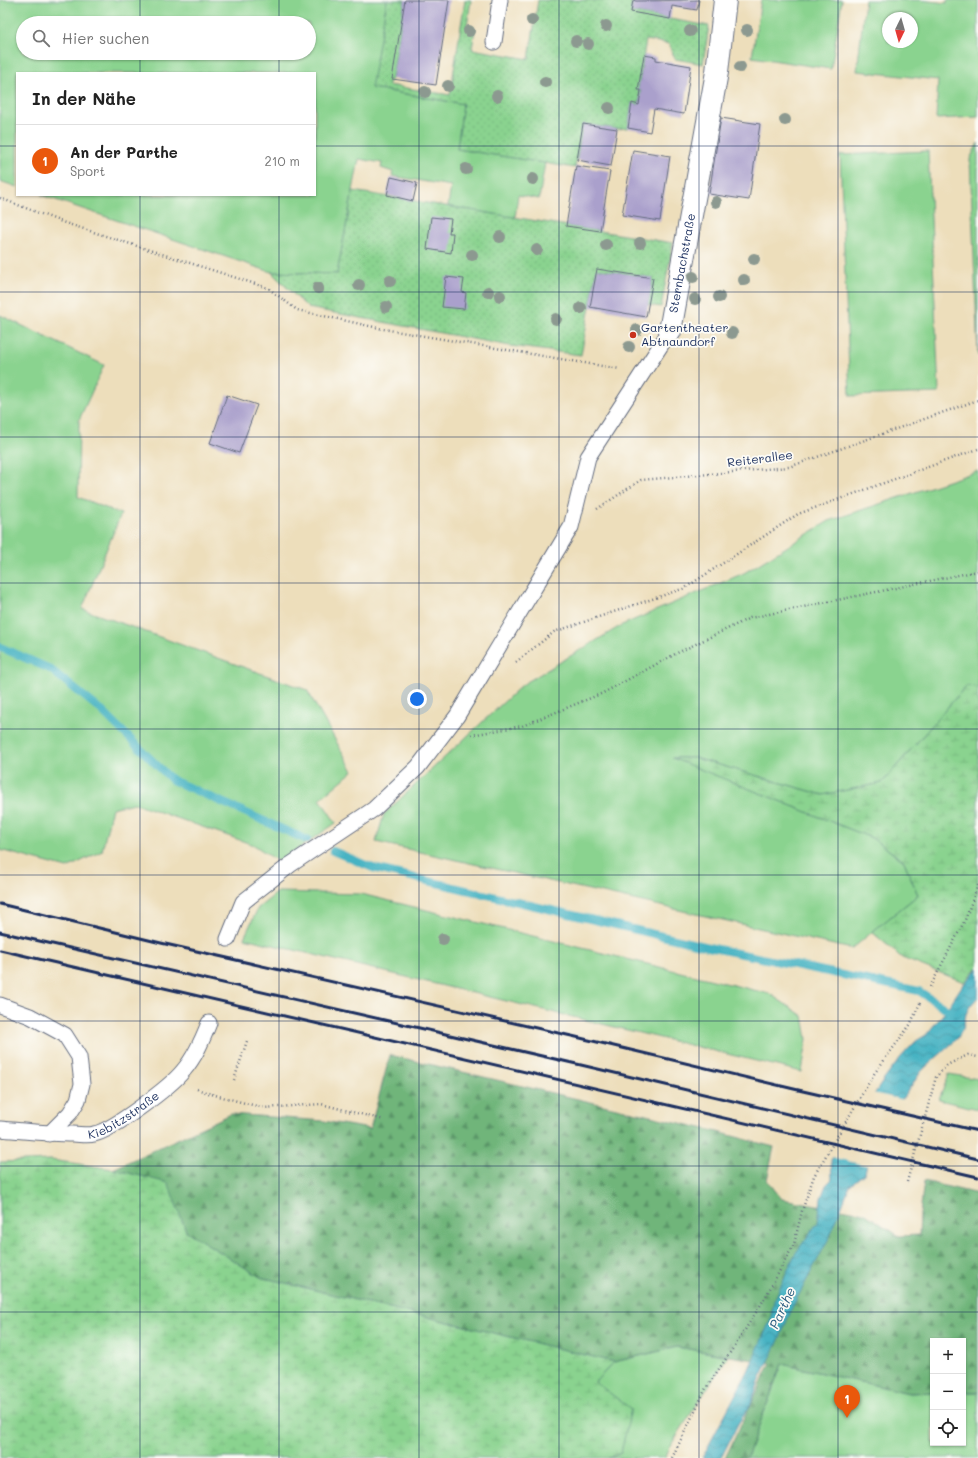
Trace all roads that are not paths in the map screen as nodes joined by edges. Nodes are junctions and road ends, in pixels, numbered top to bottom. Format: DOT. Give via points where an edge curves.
graph roads {
  1 [pos="500,0"];
  2 [pos="725,0"];
  3 [pos="494,42"];
  4 [pos="670,330"];
  5 [pos="228,939"];
  6 [pos="0,1005"];
  7 [pos="209,1023"];
  8 [pos="0,1129"];
  9 [pos="49,1134"];
  1 -- 3 [label="lane"];
  2 -- 4 [label="street, Sternbachstraße" via="717,72"];
  4 -- 5 [label="lane, Sternbachstraße" via="588,457 571,527 457,716 418,768 374,809 290,865 243,902"];
  6 -- 9 [label="lane" via="30,1016 65,1036 79,1057 82,1084 78,1100 70,1113"];
  7 -- 9 [label="lane, Kiebitzstraße" via="194,1057 182,1073 112,1126 94,1134"];
  8 -- 9 [label="lane, Kiebitzstraße"];
}
